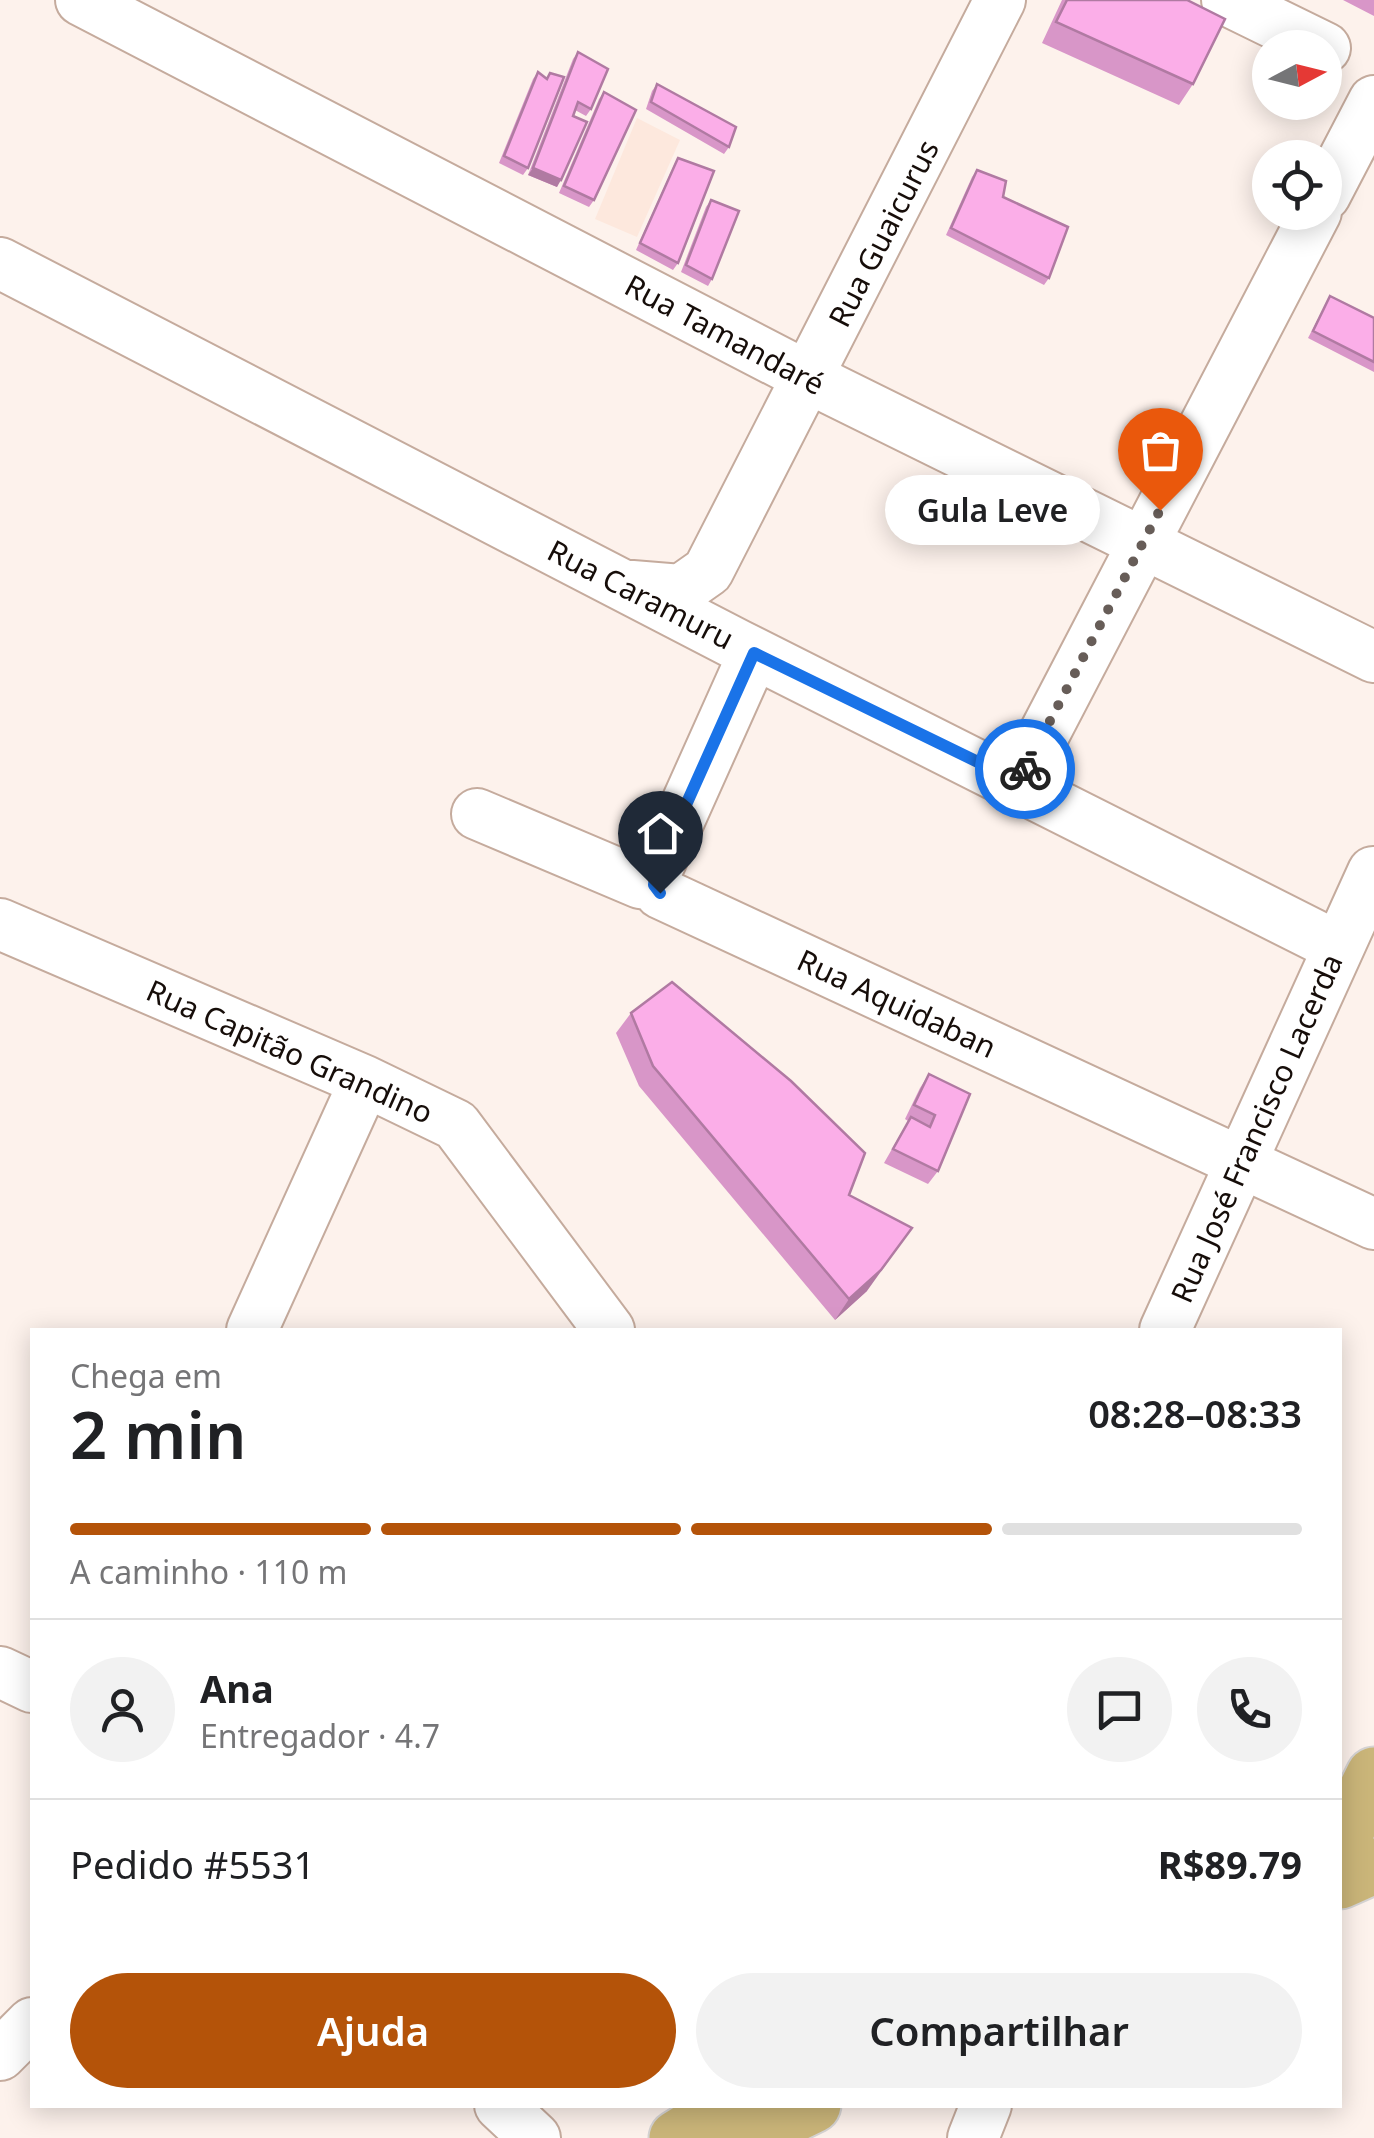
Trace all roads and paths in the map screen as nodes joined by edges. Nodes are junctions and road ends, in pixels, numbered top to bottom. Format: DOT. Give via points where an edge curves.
graph roads {
  1 [pos="81,0"];
  2 [pos="1000,0"];
  3 [pos="1227,0"];
  4 [pos="1288,30"];
  5 [pos="1342,56"];
  6 [pos="1374,72"];
  7 [pos="1374,100"];
  8 [pos="1342,162"];
  9 [pos="1307,230"];
  10 [pos="0,263"];
  11 [pos="811,378"];
  12 [pos="1143,543"];
  13 [pos="708,571"];
  14 [pos="627,586"];
  15 [pos="746,649"];
  16 [pos="1374,657"];
  17 [pos="1019,782"];
  18 [pos="477,814"];
  19 [pos="1373,872"];
  20 [pos="654,885"];
  21 [pos="0,924"];
  22 [pos="1338,946"];
  23 [pos="365,1080"];
  24 [pos="1241,1162"];
  25 [pos="1374,1224"];
  26 [pos="253,1328"];
  27 [pos="608,1328"];
  28 [pos="1166,1328"];
  29 [pos="0,1672"];
  30 [pos="30,1687"];
  31 [pos="1374,1775"];
  32 [pos="1354,1850"];
  33 [pos="30,2025"];
  34 [pos="0,2055"];
  35 [pos="503,2108"];
  36 [pos="725,2108"];
  37 [pos="808,2108"];
  38 [pos="535,2138"];
  39 [pos="677,2138"];
  40 [pos="746,2138"];
  1 -- 11 [label="street, Rua Tamandaré"];
  2 -- 11 [label="street, Rua Guaicurus"];
  3 -- 4 [label="street"];
  5 -- 6 [label="street"];
  7 -- 8 [label="street"];
  9 -- 12 [label="street"];
  10 -- 14 [label="street, Rua Caramuru"];
  11 -- 12 [label="street, Rua Tamandaré"];
  11 -- 13 [label="street, Rua Guaicurus"];
  12 -- 16 [label="street, Rua Tamandaré"];
  12 -- 17 [label="street"];
  13 -- 14 [label="street" via="681,590"];
  13 -- 15 [label="street" via="711,612"];
  14 -- 15 [label="street, Rua Caramuru"];
  15 -- 17 [label="street, Rua Caramuru"];
  15 -- 20 [label="street"];
  17 -- 22 [label="street, Rua Caramuru"];
  18 -- 20 [label="street, Rua Aquidaban"];
  19 -- 22 [label="street, Rua José Francisco Lacerda"];
  20 -- 24 [label="street, Rua Aquidaban"];
  21 -- 23 [label="street, Rua Capitão Grandino"];
  22 -- 24 [label="street, Rua José Francisco Lacerda"];
  23 -- 26 [label="street"];
  23 -- 27 [label="street, Rua Capitão Grandino" via="456,1126"];
  24 -- 25 [label="street, Rua Aquidaban"];
  24 -- 28 [label="street, Rua José Francisco Lacerda"];
  29 -- 30 [label="street"];
  31 -- 32 [label="main road"];
  33 -- 34 [label="street"];
  35 -- 38 [label="street"];
  36 -- 39 [label="main road"];
  37 -- 40 [label="main road"];
}
